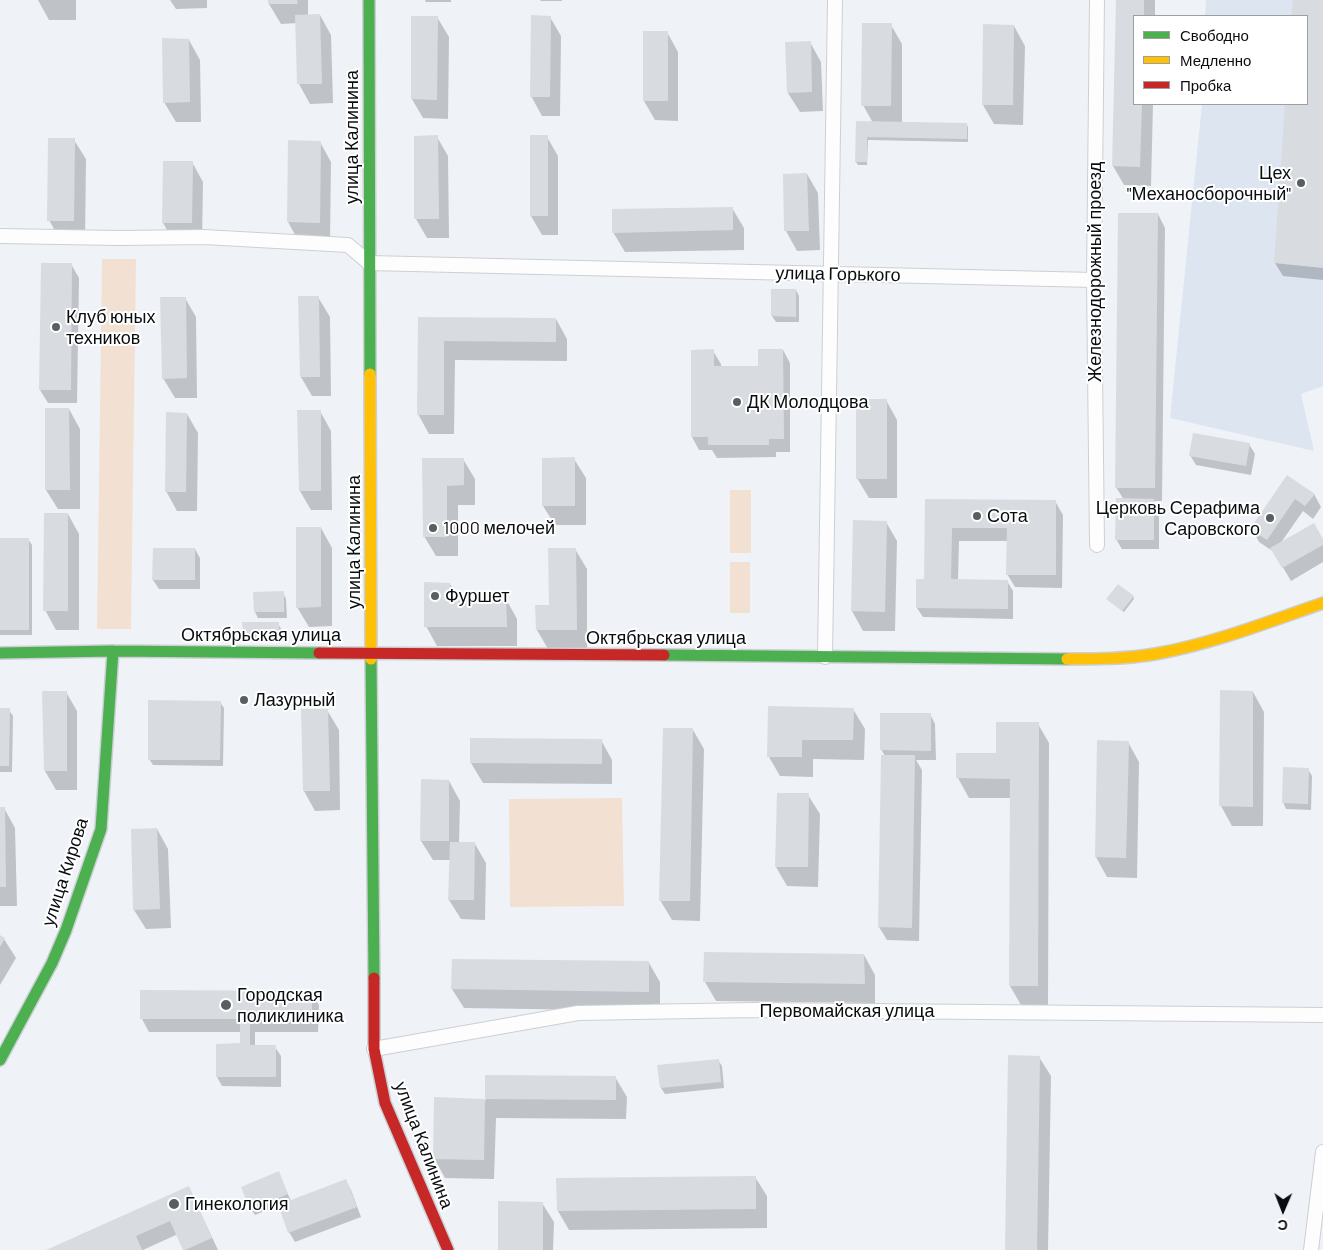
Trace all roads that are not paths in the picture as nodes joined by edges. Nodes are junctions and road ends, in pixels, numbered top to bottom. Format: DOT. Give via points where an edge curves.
graph roads {
  1 [pos="370,0"];
  2 [pos="835,0"];
  3 [pos="1097,0"];
  4 [pos="0,236"];
  5 [pos="369,263"];
  6 [pos="831,275"];
  7 [pos="1094,280"];
  8 [pos="1097,545"];
  9 [pos="1323,602"];
  10 [pos="113,651"];
  11 [pos="0,653"];
  12 [pos="372,653"];
  13 [pos="825,656"];
  14 [pos="1323,1016"];
  15 [pos="374,1049"];
  16 [pos="0,1060"];
  17 [pos="1323,1152"];
  18 [pos="448,1250"];
  19 [pos="1311,1250"];
  1 -- 5 [label="main road, улица Калинина"];
  2 -- 6 [label="street"];
  3 -- 7 [label="street, Железнодорожный проезд"];
  4 -- 5 [label="street" via="204,237 348,245"];
  5 -- 6 [label="street, улица Горького"];
  5 -- 12 [label="main road, улица Калинина"];
  6 -- 7 [label="street, улица Горького"];
  6 -- 13 [label="street"];
  7 -- 8 [label="street, Железнодорожный проезд"];
  9 -- 13 [label="main road, Октябрьская улица" via="1235,634 1154,654 1096,659"];
  10 -- 11 [label="main road, Октябрьская улица"];
  10 -- 12 [label="main road, Октябрьская улица"];
  10 -- 16 [label="main road, улица Кирова" via="101,829 52,963"];
  12 -- 13 [label="main road, Октябрьская улица"];
  12 -- 15 [label="main road, улица Калинина"];
  14 -- 15 [label="street, Первомайская улица" via="754,1010 578,1013"];
  15 -- 18 [label="main road, улица Калинина" via="385,1103"];
  17 -- 19 [label="street"];
}
